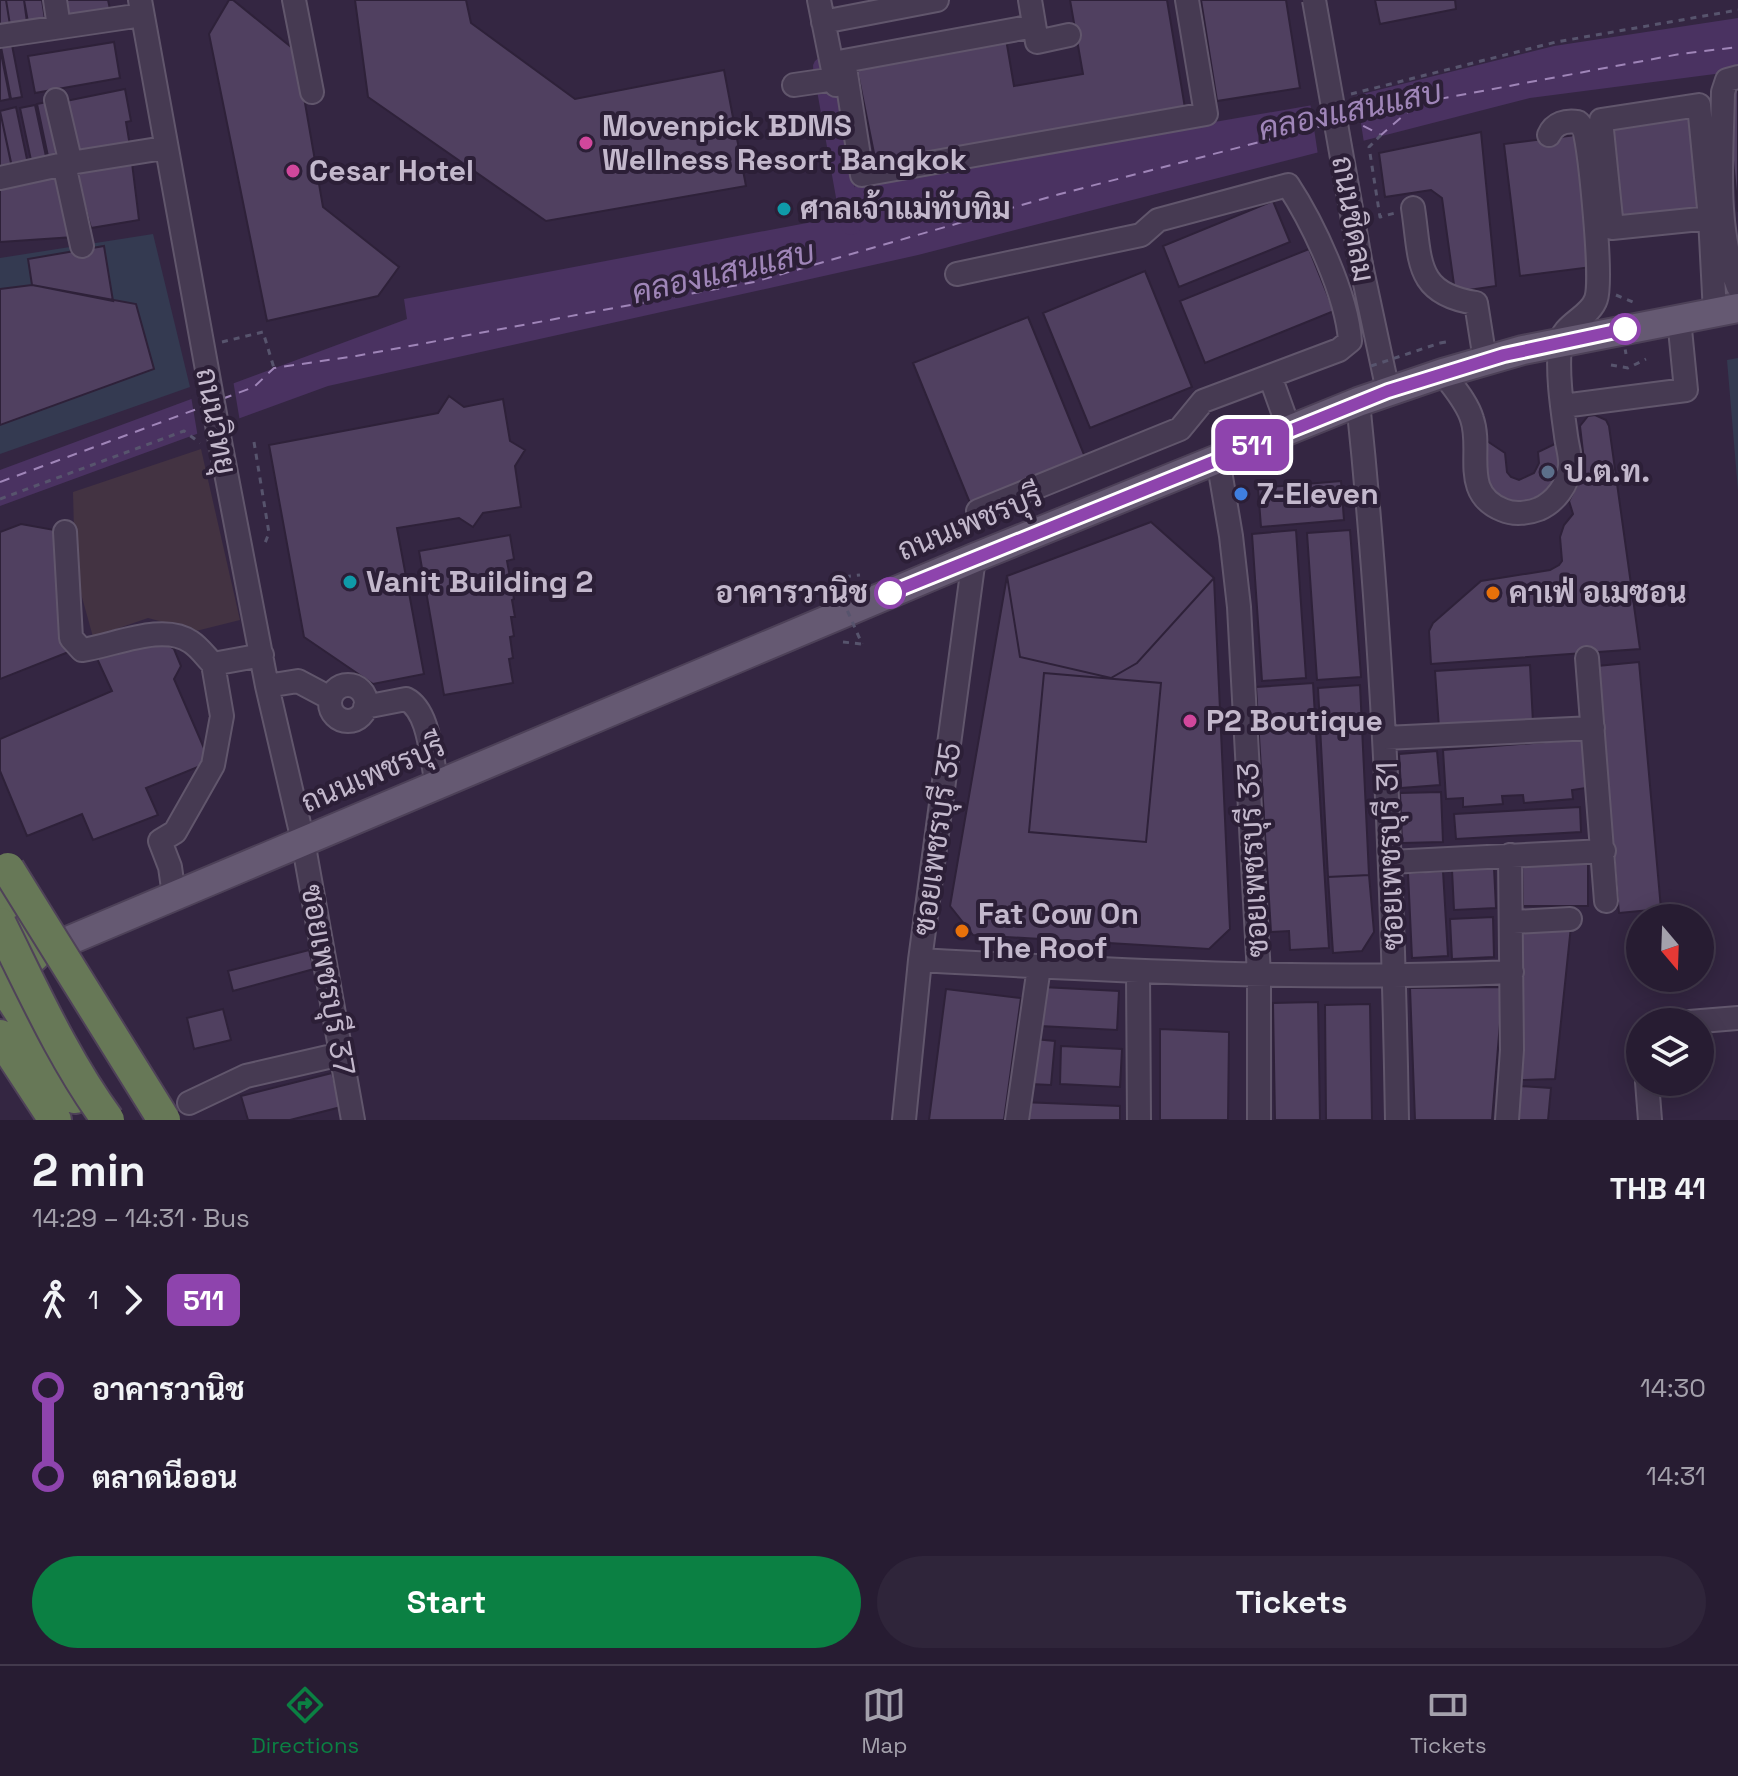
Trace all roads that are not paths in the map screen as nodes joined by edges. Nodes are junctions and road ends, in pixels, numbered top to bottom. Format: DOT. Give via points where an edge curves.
graph roads {
  1 [pos="55,0"];
  2 [pos="294,0"];
  3 [pos="937,0"];
  4 [pos="1030,0"];
  5 [pos="1187,0"];
  6 [pos="1314,0"];
  7 [pos="141,7"];
  8 [pos="821,11"];
  9 [pos="1034,26"];
  10 [pos="59,27"];
  11 [pos="1069,35"];
  12 [pos="0,36"];
  13 [pos="1738,77"];
  14 [pos="835,79"];
  15 [pos="794,85"];
  16 [pos="312,92"];
  17 [pos="56,100"];
  18 [pos="841,122"];
  19 [pos="1549,135"];
  20 [pos="164,148"];
  21 [pos="68,164"];
  22 [pos="0,178"];
  23 [pos="1413,208"];
  24 [pos="1710,218"];
  25 [pos="82,246"];
  26 [pos="1733,252"];
  27 [pos="957,274"];
  28 [pos="1738,287"];
  29 [pos="1728,308"];
  30 [pos="1679,319"];
  31 [pos="1560,342"];
  32 [pos="1485,360"];
  33 [pos="1443,373"];
  34 [pos="1270,376"];
  35 [pos="1388,391"];
  36 [pos="1358,402"];
  37 [pos="1563,406"];
  38 [pos="1289,429"];
  39 [pos="1218,459"];
  40 [pos="978,511"];
  41 [pos="65,532"];
  42 [pos="974,558"];
  43 [pos="262,655"];
  44 [pos="1587,658"];
  45 [pos="213,664"];
  46 [pos="267,686"];
  47 [pos="1593,728"];
  48 [pos="1385,738"];
  49 [pos="437,784"];
  50 [pos="303,841"];
  51 [pos="1604,851"];
  52 [pos="1510,855"];
  53 [pos="1390,862"];
  54 [pos="3,867"];
  55 [pos="174,895"];
  56 [pos="1606,901"];
  57 [pos="1570,919"];
  58 [pos="1513,922"];
  59 [pos="0,924"];
  60 [pos="33,956"];
  61 [pos="920,960"];
  62 [pos="1039,967"];
  63 [pos="0,970"];
  64 [pos="1138,972"];
  65 [pos="1512,972"];
  66 [pos="1259,975"];
  67 [pos="1395,977"];
  68 [pos="0,980"];
  69 [pos="0,992"];
  70 [pos="1738,1018"];
  71 [pos="1714,1020"];
  72 [pos="0,1036"];
  73 [pos="341,1054"];
  74 [pos="1648,1096"];
  75 [pos="176,1112"];
  76 [pos="55,1120"];
  77 [pos="66,1120"];
  78 [pos="89,1120"];
  79 [pos="108,1120"];
  80 [pos="150,1120"];
  81 [pos="353,1120"];
  82 [pos="904,1120"];
  83 [pos="1017,1120"];
  84 [pos="1139,1120"];
  85 [pos="1259,1120"];
  86 [pos="1397,1120"];
  87 [pos="1507,1120"];
  88 [pos="1650,1120"];
  1 -- 10 [label="street"];
  2 -- 16 [label="street"];
  3 -- 8 [label="street"];
  4 -- 9 [label="street"];
  5 -- 9 [label="street" via="1206,114 862,175 844,61"];
  6 -- 35 [label="street, ถนนชิดลม, bridge"];
  7 -- 10 [label="street"];
  7 -- 20 [label="street, ถนนวิทยุ"];
  8 -- 14 [label="street"];
  9 -- 11 [label="street" via="1037,42"];
  10 -- 12 [label="street"];
  13 -- 26 [label="street" via="1727,80 1723,92 1722,196"];
  14 -- 15 [label="street"];
  14 -- 18 [label="street"];
  17 -- 21 [label="street"];
  19 -- 31 [label="street" via="1568,121 1584,129 1599,271 1594,304"];
  20 -- 21 [label="street"];
  20 -- 43 [label="street, ถนนวิทยุ" via="203,354 214,449"];
  21 -- 22 [label="street"];
  21 -- 25 [label="street"];
  23 -- 32 [label="street" via="1424,274 1446,296 1476,303"];
  24 -- 24 [label="street" via="1699,105 1601,120 1612,228"];
  24 -- 29 [label="street"];
  26 -- 28 [label="street"];
  27 -- 34 [label="street" via="1141,235 1158,220 1288,185 1332,275 1350,341"];
  29 -- 30 [label="main road, ถนนเพชรบุรี"];
  30 -- 31 [label="main road, ถนนเพชรบุรี"];
  30 -- 37 [label="street" via="1686,390"];
  31 -- 32 [label="main road, ถนนเพชรบุรี"];
  31 -- 37 [label="street"];
  32 -- 33 [label="main road, ถนนเพชรบุรี"];
  33 -- 35 [label="main road, ถนนเพชรบุรี"];
  33 -- 37 [label="street" via="1473,421 1480,491 1502,510 1543,507 1564,484 1570,466"];
  34 -- 38 [label="street"];
  34 -- 40 [label="street" via="1203,401 1180,429"];
  35 -- 36 [label="main road, ถนนเพชรบุรี"];
  36 -- 38 [label="main road, ถนนเพชรบุรี"];
  36 -- 48 [label="street, ซอยเพชรบุรี 31" via="1386,625"];
  38 -- 39 [label="main road, ถนนเพชรบุรี"];
  39 -- 42 [label="main road, ถนนเพชรบุรี"];
  39 -- 66 [label="street, ซอยเพชรบุรี 33" via="1239,607"];
  41 -- 45 [label="street" via="71,638 76,646 82,650 160,633 177,635 193,642"];
  42 -- 49 [label="main road, ถนนเพชรบุรี"];
  42 -- 61 [label="street, ซอยเพชรบุรี 35"];
  43 -- 45 [label="street"];
  43 -- 46 [label="street, ถนนวิทยุ"];
  44 -- 47 [label="street"];
  45 -- 55 [label="street" via="222,716 213,765 175,832 160,841"];
  46 -- 49 [label="street" via="298,681 330,698 349,684 360,689 365,707 406,699 423,716"];
  46 -- 50 [label="street, ถนนวิทยุ"];
  47 -- 48 [label="street"];
  47 -- 51 [label="street"];
  48 -- 53 [label="street, ซอยเพชรบุรี 31"];
  49 -- 50 [label="main road, ถนนเพชรบุรี"];
  50 -- 55 [label="main road, ถนนเพชรบุรี"];
  50 -- 73 [label="street, ซอยเพชรบุรี 37"];
  51 -- 52 [label="street"];
  51 -- 56 [label="street"];
  52 -- 53 [label="street"];
  52 -- 58 [label="street"];
  53 -- 67 [label="street, ซอยเพชรบุรี 31"];
  54 -- 60 [label="highway"];
  54 -- 75 [label="highway, bridge"];
  54 -- 80 [label="highway, bridge" via="72,1001"];
  55 -- 60 [label="main road, ถนนเพชรบุรี"];
  57 -- 58 [label="street"];
  58 -- 65 [label="street"];
  59 -- 79 [label="highway, bridge"];
  60 -- 63 [label="main road, ถนนเพชรบุรี"];
  61 -- 62 [label="street"];
  61 -- 82 [label="street, ซอยเพชรบุรี 35"];
  62 -- 64 [label="street"];
  62 -- 83 [label="street"];
  64 -- 66 [label="street"];
  64 -- 84 [label="street"];
  65 -- 67 [label="street"];
  65 -- 87 [label="street"];
  66 -- 67 [label="street"];
  66 -- 85 [label="street, ซอยเพชรบุรี 33"];
  67 -- 86 [label="street, ซอยเพชรบุรี 31"];
  68 -- 78 [label="highway"];
  69 -- 77 [label="highway"];
  70 -- 71 [label="street"];
  72 -- 76 [label="highway"];
  73 -- 75 [label="street" via="246,1076"];
  73 -- 81 [label="street, ซอยเพชรบุรี 37"];
  74 -- 88 [label="street"];
}
